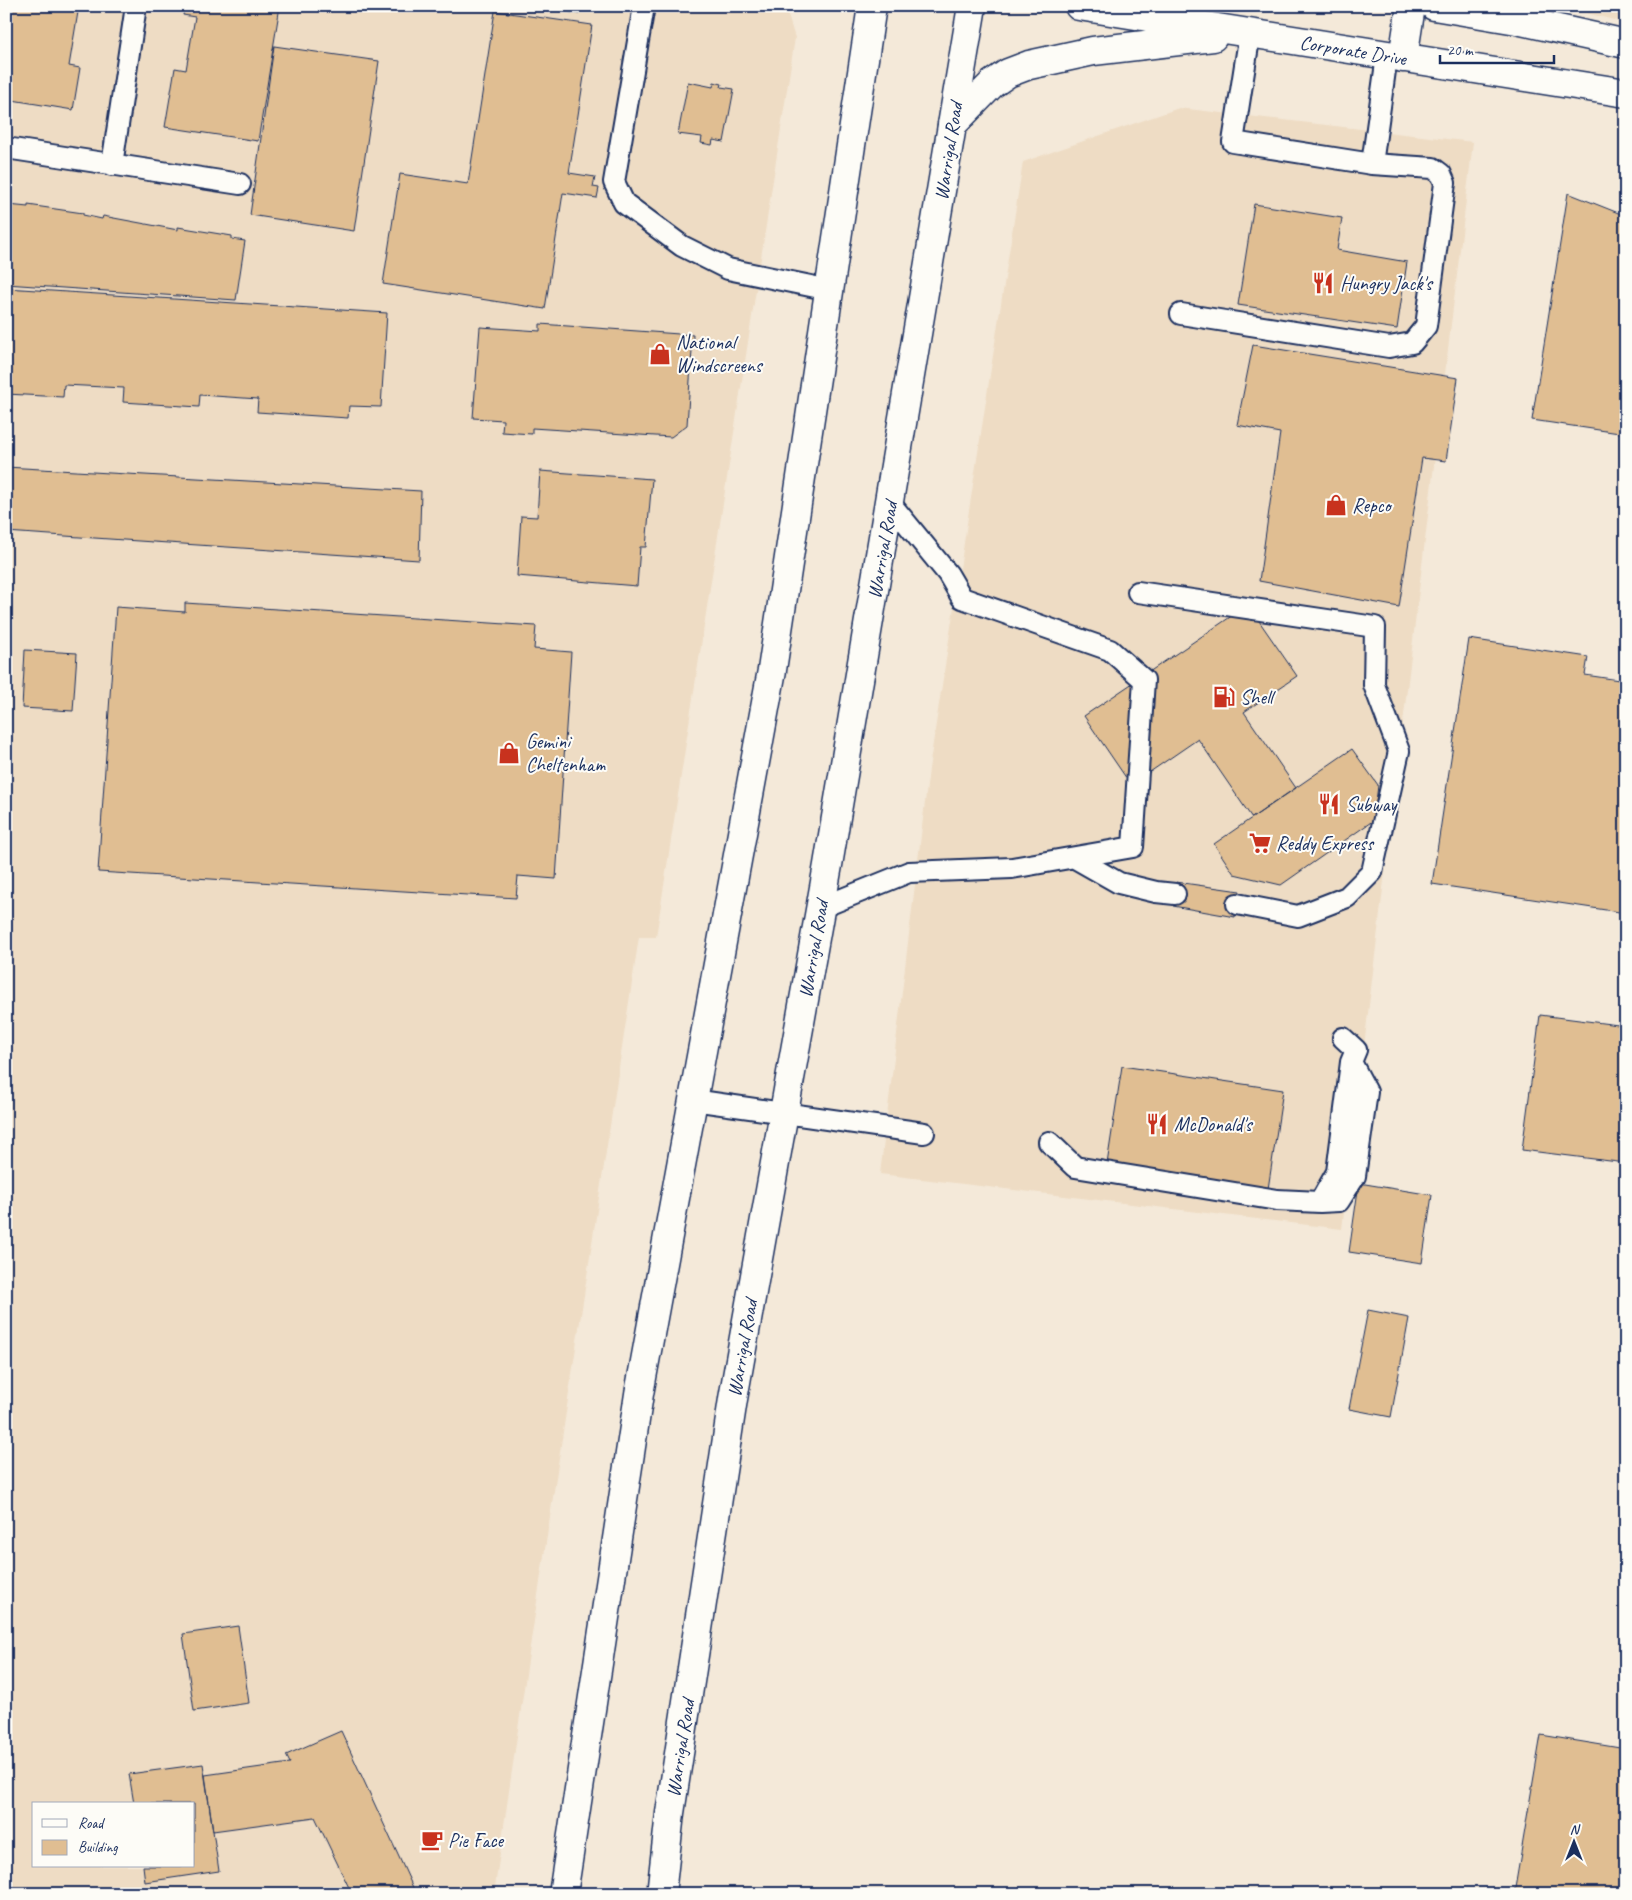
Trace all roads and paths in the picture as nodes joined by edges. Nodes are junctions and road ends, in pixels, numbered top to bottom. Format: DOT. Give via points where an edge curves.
graph roads {
  1 [pos="136,6"];
  2 [pos="644,6"];
  3 [pos="872,6"];
  4 [pos="972,6"];
  5 [pos="1080,6"];
  6 [pos="1411,6"];
  7 [pos="1434,6"];
  8 [pos="1250,33"];
  9 [pos="1626,44"];
  10 [pos="1395,57"];
  11 [pos="1626,93"];
  12 [pos="952,125"];
  13 [pos="6,148"];
  14 [pos="1372,164"];
  15 [pos="112,165"];
  16 [pos="240,184"];
  17 [pos="830,290"];
  18 [pos="1181,314"];
  19 [pos="890,503"];
  20 [pos="1138,592"];
  21 [pos="1075,858"];
  22 [pos="1175,894"];
  23 [pos="1237,904"];
  24 [pos="820,908"];
  25 [pos="1343,1038"];
  26 [pos="693,1100"];
  27 [pos="783,1113"];
  28 [pos="924,1133"];
  29 [pos="1049,1142"];
  30 [pos="563,1894"];
  31 [pos="661,1894"];
  1 -- 15 [label="lane"];
  2 -- 17 [label="lane" via="614,182 624,203 682,246 728,269"];
  3 -- 17 [label="main road"];
  4 -- 12 [label="main road, Warrigal Road"];
  5 -- 8 [label="main road, Corporate Drive"];
  6 -- 10 [label="main road"];
  7 -- 9 [label="main road"];
  8 -- 10 [label="main road, Corporate Drive"];
  8 -- 12 [label="main road" via="1093,51 1029,65 992,84"];
  8 -- 14 [label="lane" via="1233,142"];
  10 -- 11 [label="main road, Corporate Drive"];
  10 -- 14 [label="lane"];
  12 -- 19 [label="main road, Warrigal Road"];
  13 -- 15 [label="lane"];
  14 -- 18 [label="lane" via="1433,168 1442,174 1446,183 1426,326 1412,343 1389,347"];
  15 -- 16 [label="lane"];
  17 -- 26 [label="main road" via="772,670"];
  19 -- 21 [label="lane" via="948,574 962,598 1110,650 1144,680 1133,848"];
  19 -- 24 [label="main road, Warrigal Road"];
  20 -- 23 [label="lane" via="1375,627 1374,684 1399,751 1372,872 1347,897 1298,916"];
  21 -- 22 [label="lane" via="1119,883"];
  21 -- 24 [label="lane" via="1012,868 909,872"];
  24 -- 27 [label="main road, Warrigal Road"];
  25 -- 29 [label="lane" via="1356,1050 1351,1062 1336,1172 1320,1202 1277,1200 1075,1167"];
  26 -- 27 [label="lane"];
  26 -- 30 [label="main road" via="639,1394"];
  27 -- 28 [label="lane"];
  27 -- 31 [label="main road, Warrigal Road" via="733,1399 670,1813"];
}
